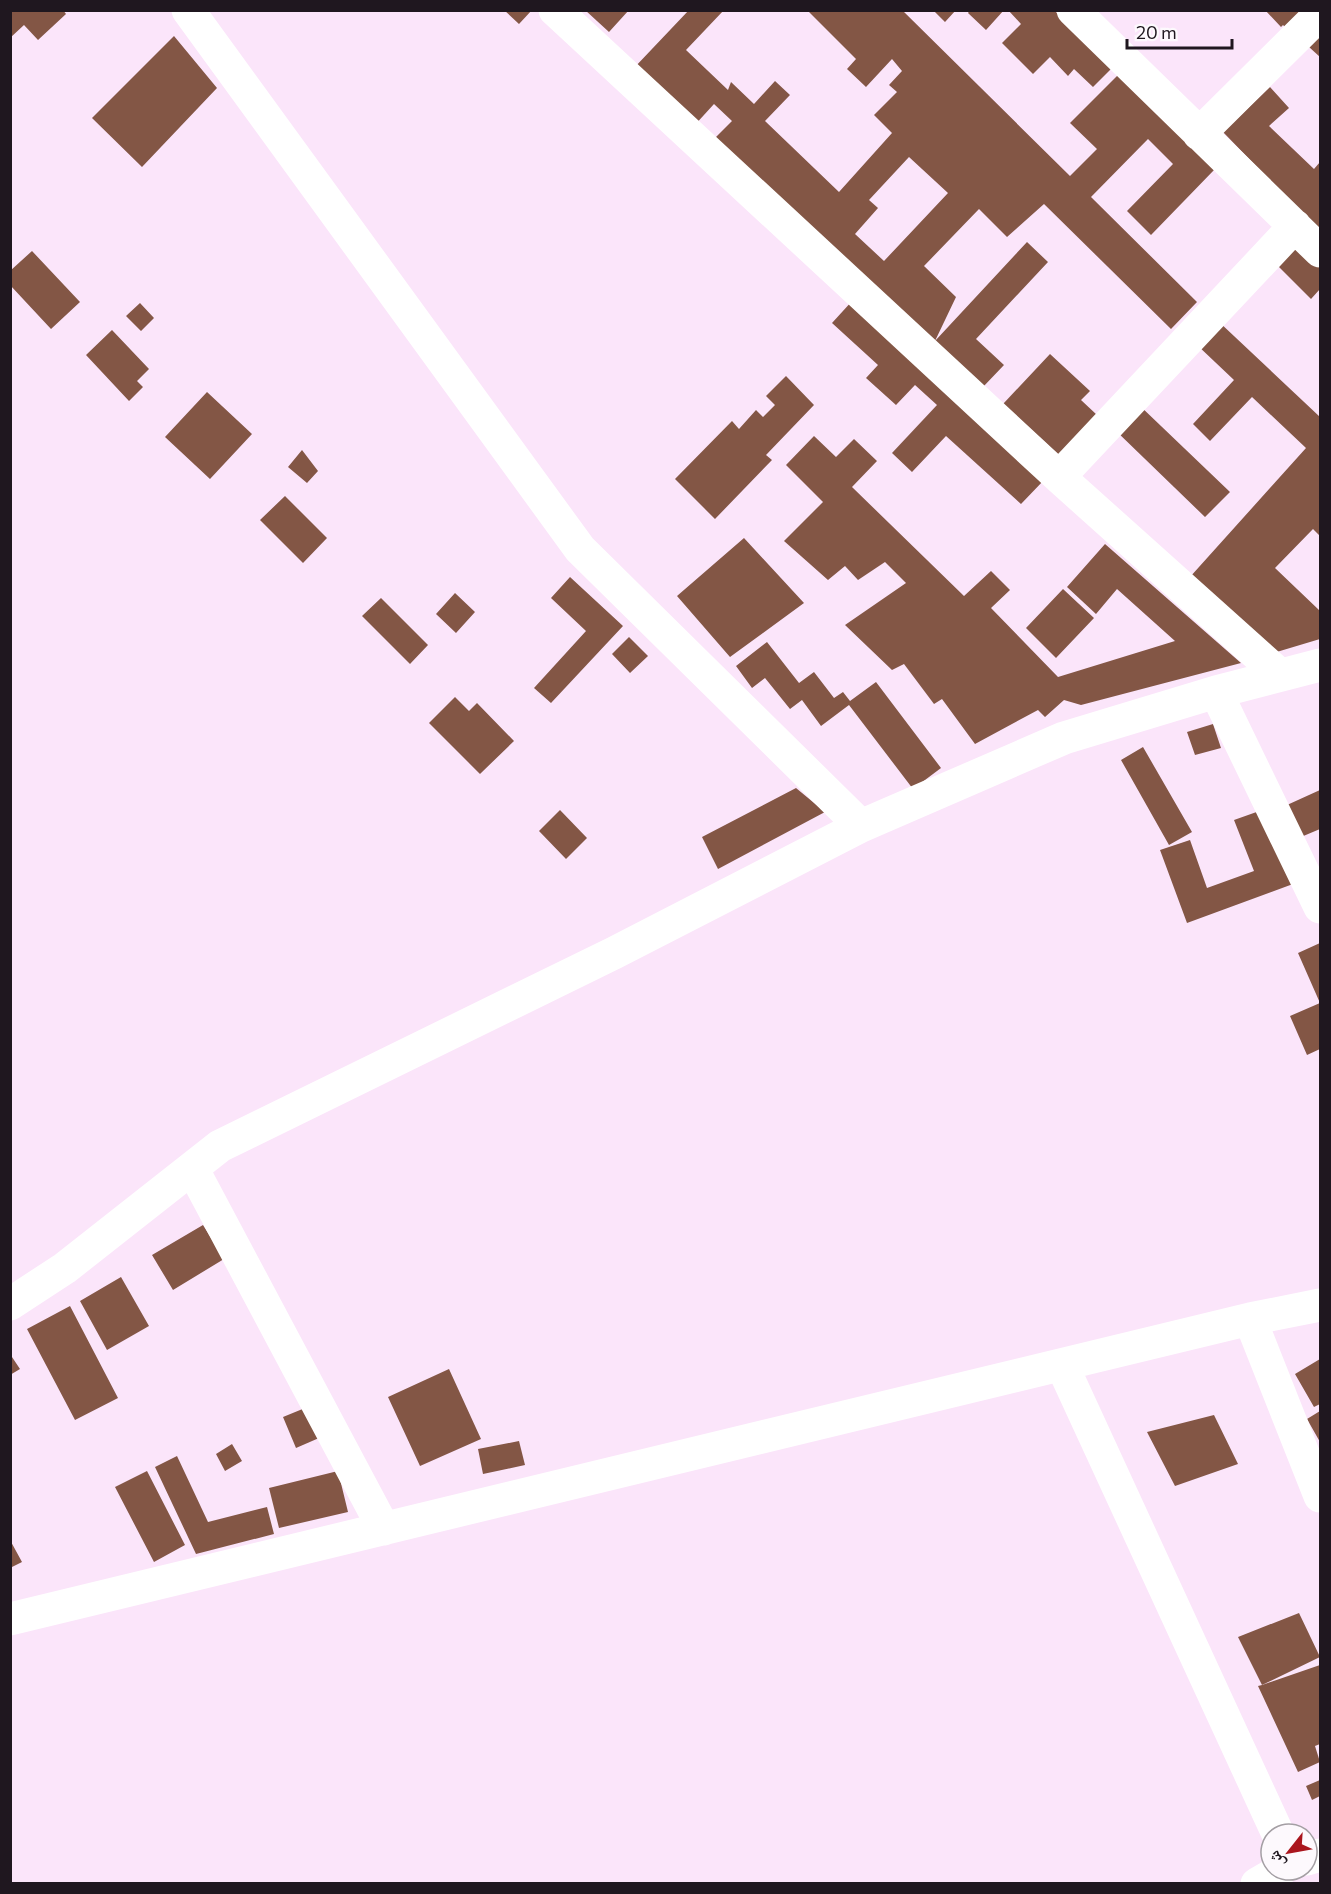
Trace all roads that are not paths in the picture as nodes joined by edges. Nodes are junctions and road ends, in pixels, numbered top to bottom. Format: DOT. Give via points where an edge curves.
graph roads {
  1 [pos="188,10"];
  2 [pos="555,10"];
  3 [pos="1073,10"];
  4 [pos="1320,14"];
  5 [pos="1199,135"];
  6 [pos="1295,226"];
  7 [pos="1320,251"];
  8 [pos="1059,477"];
  9 [pos="1320,664"];
  10 [pos="1280,675"];
  11 [pos="1216,692"];
  12 [pos="861,826"];
  13 [pos="1320,907"];
  14 [pos="192,1168"];
  15 [pos="10,1304"];
  16 [pos="1320,1305"];
  17 [pos="1250,1319"];
  18 [pos="1062,1365"];
  19 [pos="1320,1496"];
  20 [pos="384,1529"];
  21 [pos="10,1619"];
  22 [pos="1272,1822"];
  1 -- 12 [label="street" via="580,549"];
  2 -- 8 [label="street"];
  3 -- 5 [label="street"];
  4 -- 5 [label="street"];
  5 -- 6 [label="street"];
  6 -- 7 [label="street"];
  6 -- 8 [label="street"];
  8 -- 10 [label="street"];
  9 -- 10 [label="street"];
  10 -- 11 [label="street"];
  11 -- 12 [label="street" via="1064,738"];
  11 -- 13 [label="street"];
  12 -- 14 [label="street" via="615,953 220,1146"];
  14 -- 15 [label="street" via="65,1268"];
  14 -- 20 [label="street"];
  16 -- 17 [label="street"];
  17 -- 18 [label="street"];
  17 -- 19 [label="street"];
  18 -- 20 [label="street"];
  18 -- 22 [label="street"];
  20 -- 21 [label="street"];
}
